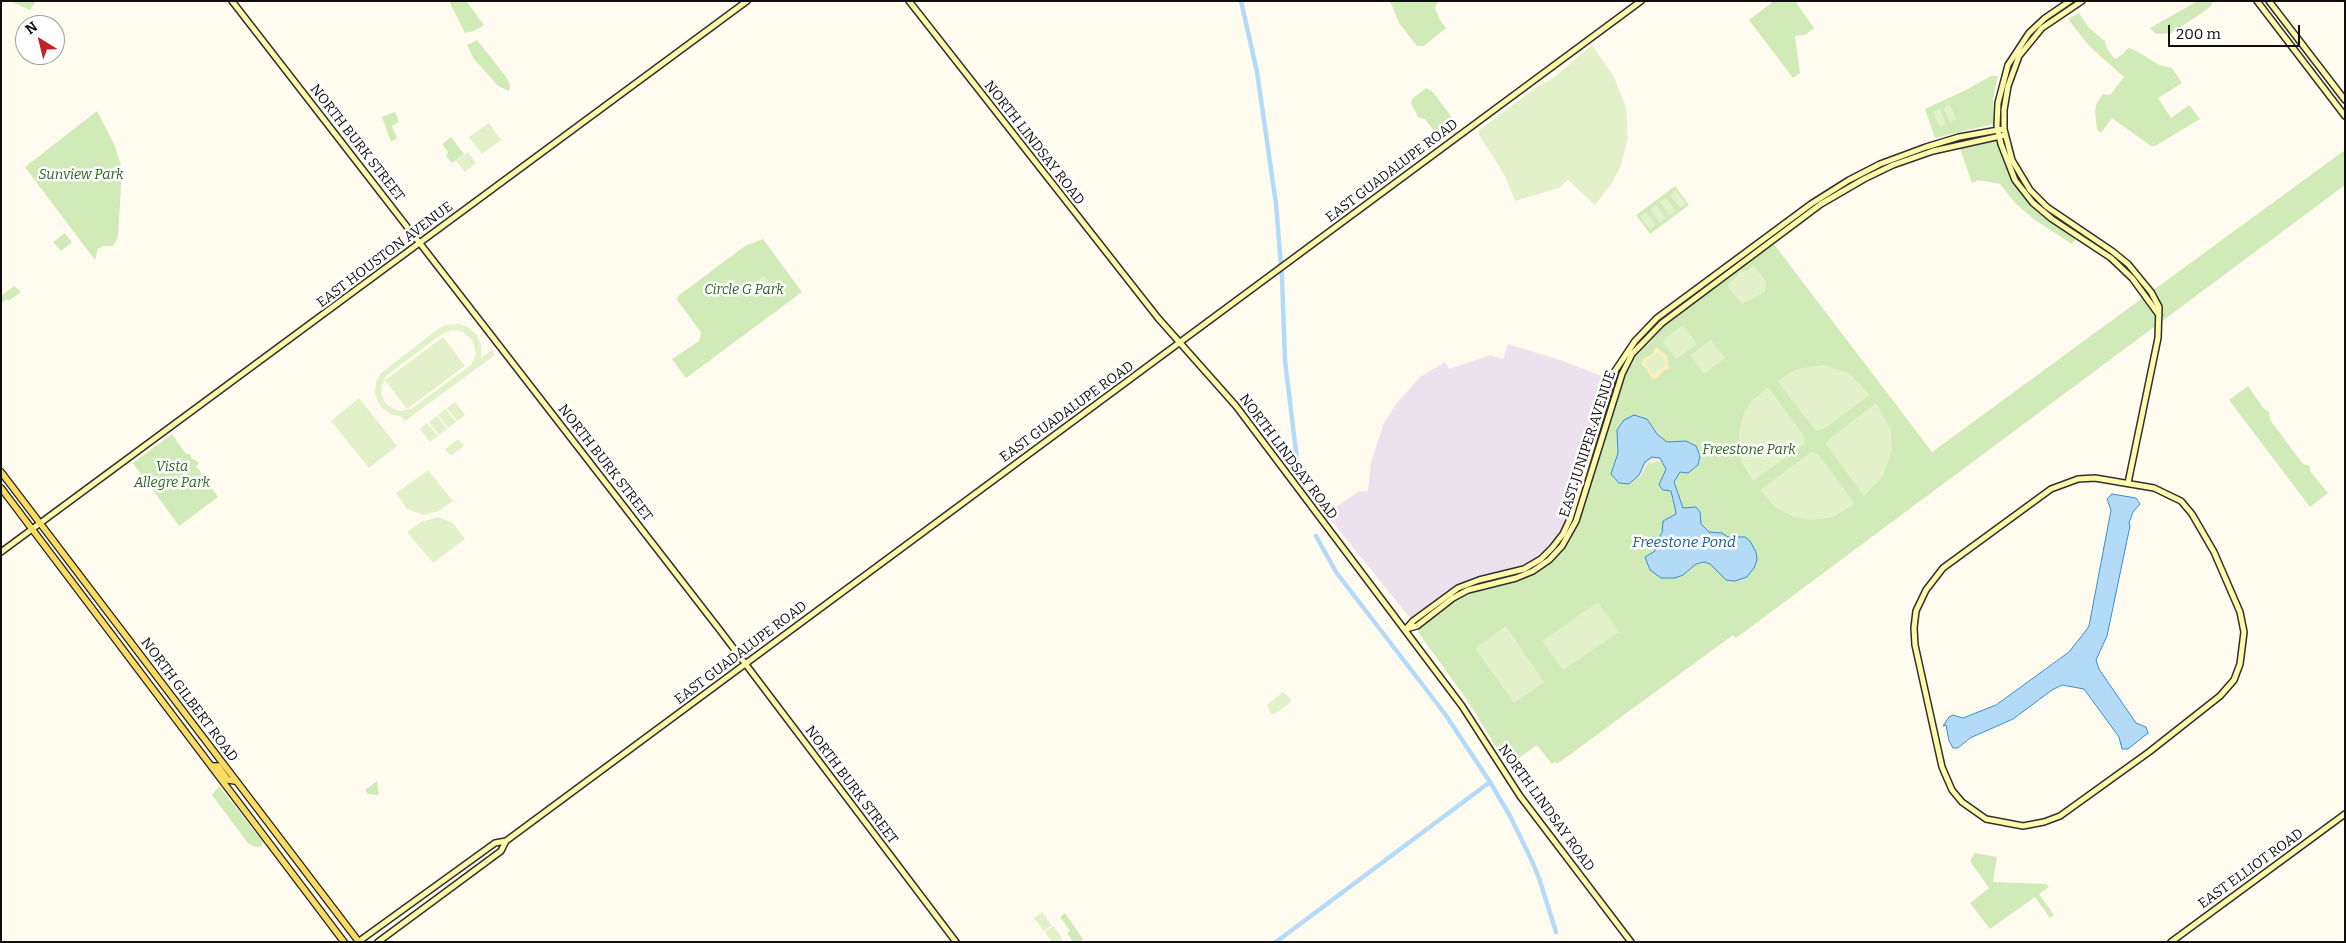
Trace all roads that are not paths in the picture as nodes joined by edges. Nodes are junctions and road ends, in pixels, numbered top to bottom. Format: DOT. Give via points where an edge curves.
graph roads {
  1 [pos="232,1"];
  2 [pos="747,1"];
  3 [pos="909,1"];
  4 [pos="1641,1"];
  5 [pos="2070,1"];
  6 [pos="2082,1"];
  7 [pos="2257,1"];
  8 [pos="2269,1"];
  9 [pos="2345,100"];
  10 [pos="2345,116"];
  11 [pos="2001,133"];
  12 [pos="420,242"];
  13 [pos="1180,343"];
  14 [pos="1,472"];
  15 [pos="2128,483"];
  16 [pos="1,488"];
  17 [pos="37,526"];
  18 [pos="1,552"];
  19 [pos="1406,629"];
  20 [pos="129,641"];
  21 [pos="122,646"];
  22 [pos="746,664"];
  23 [pos="213,766"];
  24 [pos="235,781"];
  25 [pos="2345,814"];
  26 [pos="506,841"];
  27 [pos="344,942"];
  28 [pos="359,942"];
  29 [pos="378,942"];
  30 [pos="956,942"];
  31 [pos="1631,942"];
  32 [pos="2171,942"];
  1 -- 12 [label="street, NORTH BURK STREET"];
  2 -- 12 [label="street, EAST HOUSTON AVENUE"];
  3 -- 13 [label="street, NORTH LINDSAY ROAD"];
  4 -- 13 [label="street, EAST GUADALUPE ROAD"];
  5 -- 11 [label="street" via="2038,23 2013,55 2000,93"];
  6 -- 11 [label="street" via="2042,28 2019,56 2008,86"];
  7 -- 10 [label="street"];
  8 -- 9 [label="street"];
  11 -- 15 [label="street" via="2006,162 2027,196 2052,219 2111,258 2148,293 2158,315 2158,338"];
  11 -- 19 [label="street, EAST JUNIPER AVENUE" via="1941,148 1879,171 1821,204 1657,318 1629,348 1612,378 1568,524 1547,554 1524,569 1458,588"];
  12 -- 17 [label="street, EAST HOUSTON AVENUE"];
  12 -- 22 [label="street, NORTH BURK STREET"];
  13 -- 19 [label="street, NORTH LINDSAY ROAD" via="1236,406"];
  13 -- 22 [label="street, EAST GUADALUPE ROAD"];
  14 -- 17 [label="main road, NORTH GILBERT ROAD"];
  15 -- 15 [label="street" via="2095,478 2078,478 2062,483 1943,568 1922,598 1915,619 1916,645 1942,767 1952,790 1970,809 1986,819 2023,826 2060,816 2220,696 2234,680 2243,653 2244,632 2236,600 2214,552 2181,501 2169,494"];
  16 -- 17 [label="main road, NORTH GILBERT ROAD"];
  17 -- 18 [label="street, EAST HOUSTON AVENUE"];
  17 -- 20 [label="main road, NORTH GILBERT ROAD"];
  17 -- 21 [label="main road, NORTH GILBERT ROAD"];
  19 -- 31 [label="street, NORTH LINDSAY ROAD" via="1462,706 1520,796"];
  20 -- 21 [label="main road"];
  20 -- 24 [label="main road, NORTH GILBERT ROAD"];
  21 -- 23 [label="main road, NORTH GILBERT ROAD"];
  22 -- 26 [label="street, EAST GUADALUPE ROAD"];
  22 -- 30 [label="street, NORTH BURK STREET"];
  23 -- 24 [label="main road" via="218,766 228,780"];
  23 -- 27 [label="main road, NORTH GILBERT ROAD"];
  24 -- 28 [label="main road, NORTH GILBERT ROAD"];
  25 -- 32 [label="street, EAST ELLIOT ROAD"];
  26 -- 28 [label="street, EAST GUADALUPE ROAD" via="495,843"];
  26 -- 29 [label="street, EAST GUADALUPE ROAD" via="501,851"];
}
